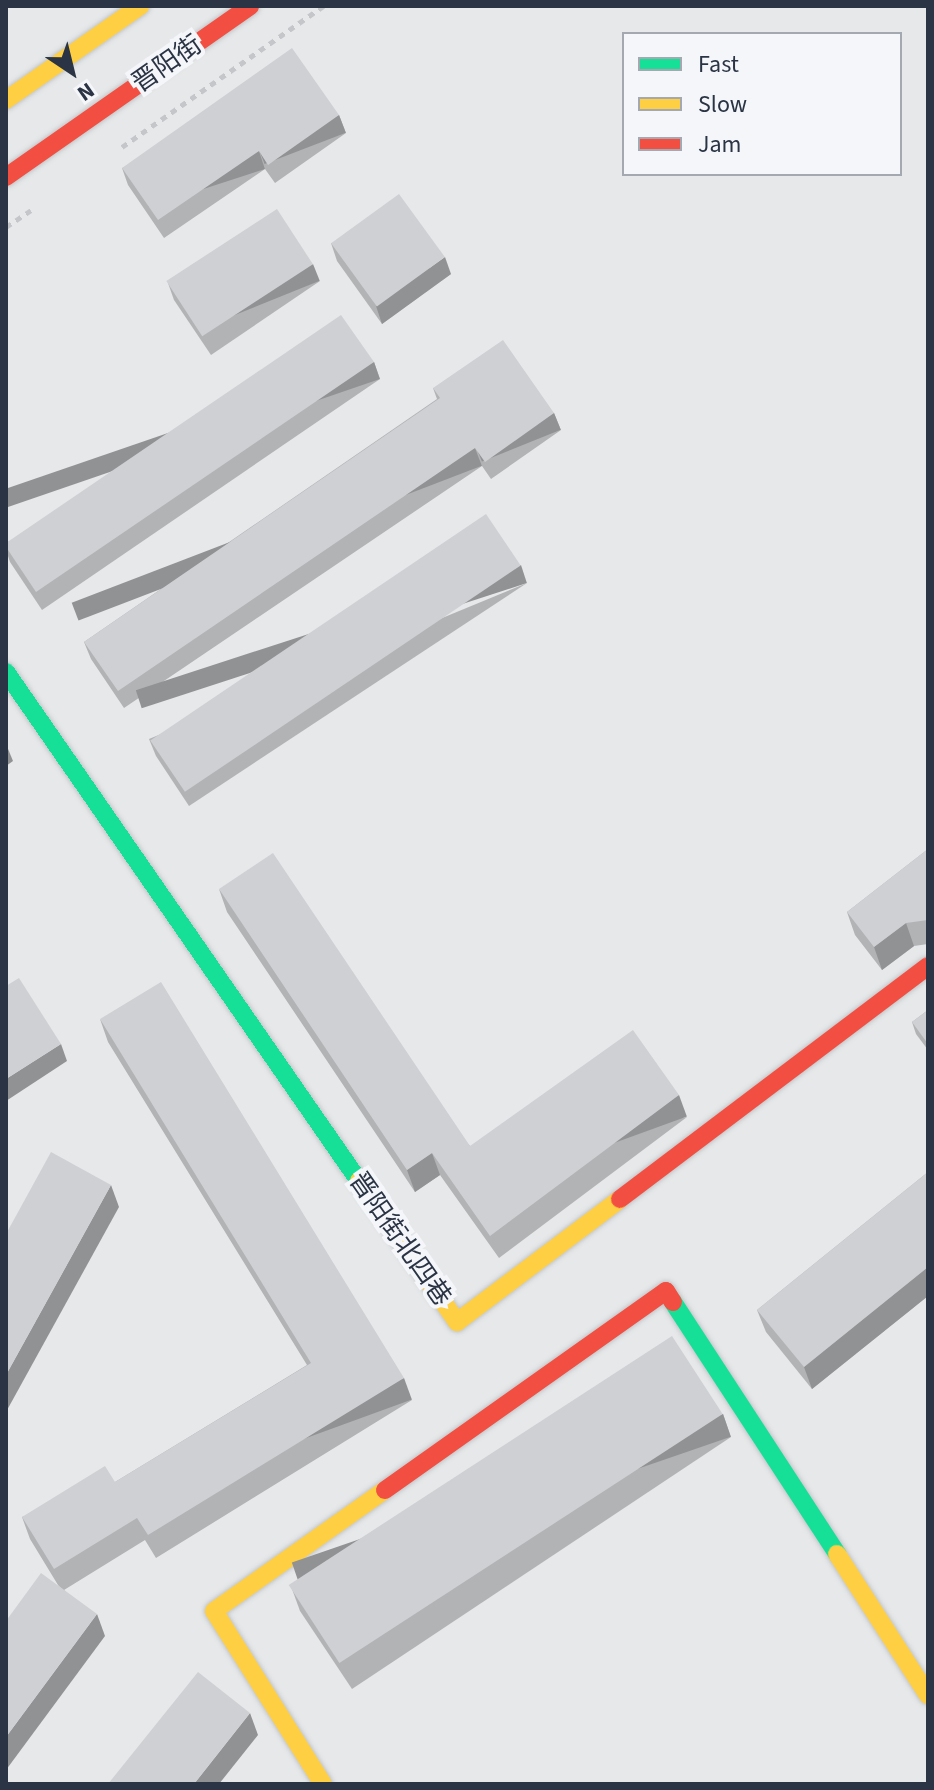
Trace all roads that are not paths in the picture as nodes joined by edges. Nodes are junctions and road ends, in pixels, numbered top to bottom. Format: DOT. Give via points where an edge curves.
graph roads {
  1 [pos="140,6"];
  2 [pos="250,6"];
  3 [pos="6,100"];
  4 [pos="6,177"];
  5 [pos="6,672"];
  6 [pos="928,966"];
  7 [pos="928,1695"];
  8 [pos="323,1784"];
  1 -- 3 [label="street"];
  2 -- 4 [label="street, 晋阳街"];
  5 -- 6 [label="street, 晋阳街北四巷" via="457,1322"];
  7 -- 8 [label="street" via="666,1291 214,1611"];
}
